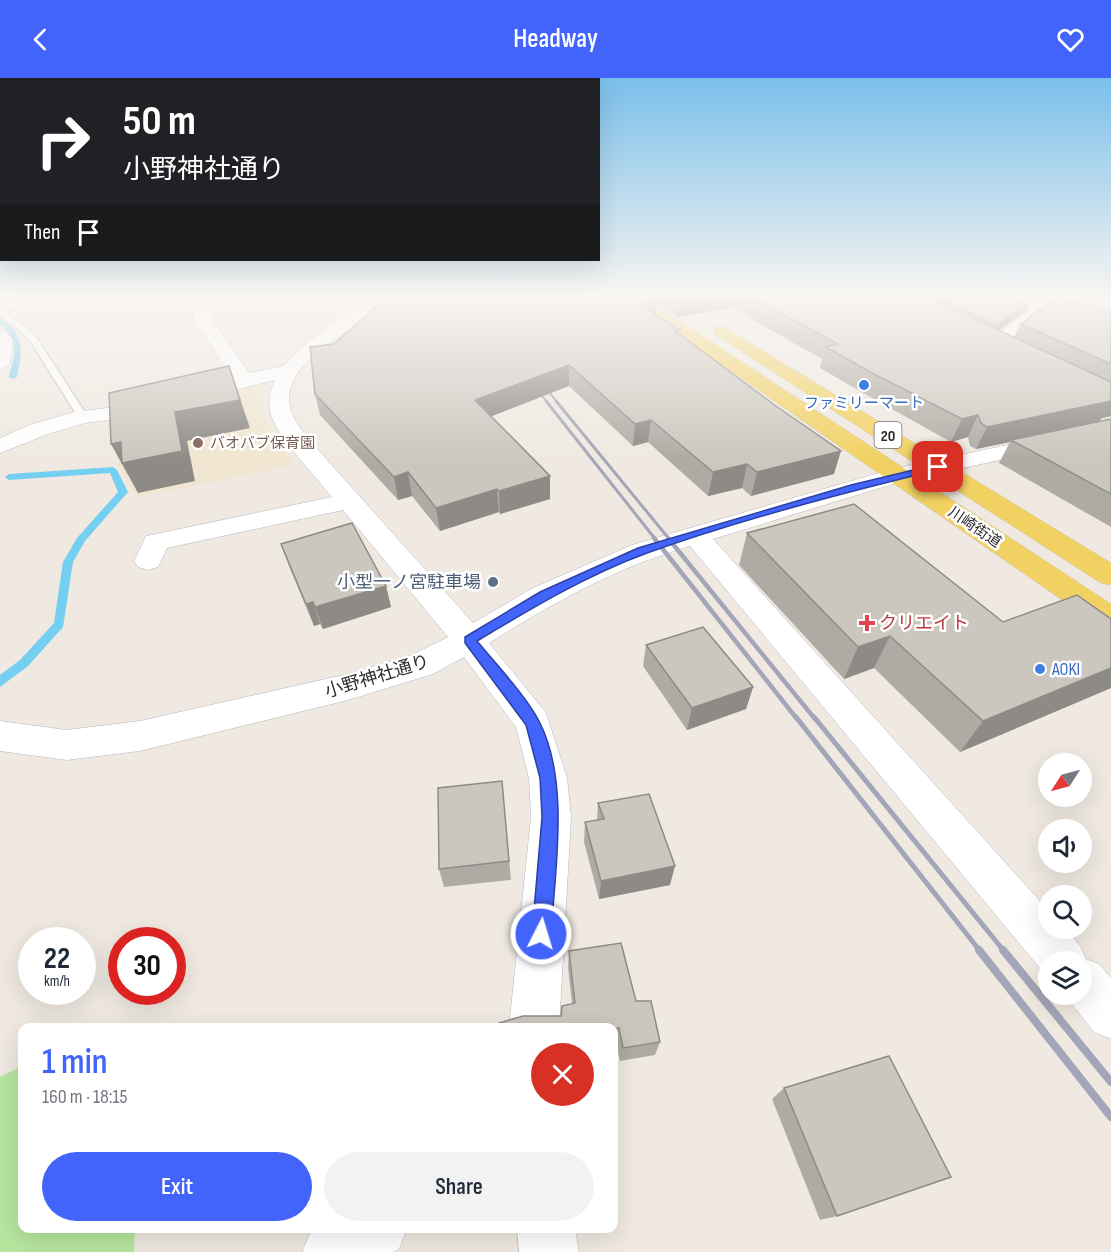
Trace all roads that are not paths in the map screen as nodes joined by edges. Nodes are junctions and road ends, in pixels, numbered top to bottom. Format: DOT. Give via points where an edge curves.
graph roads {
  1 [pos="40,350"];
  2 [pos="223,350"];
  3 [pos="308,350"];
  4 [pos="711,350"];
  5 [pos="752,350"];
  6 [pos="1004,350"];
  7 [pos="1016,356"];
  8 [pos="287,371"];
  9 [pos="244,380"];
  10 [pos="83,417"];
  11 [pos="1109,430"];
  12 [pos="0,446"];
  13 [pos="938,467"];
  14 [pos="898,475"];
  15 [pos="350,501"];
  16 [pos="695,535"];
  17 [pos="148,561"];
  18 [pos="1111,576"];
  19 [pos="1111,619"];
  20 [pos="469,640"];
  21 [pos="0,736"];
  22 [pos="1054,951"];
  23 [pos="1092,993"];
  24 [pos="1111,1016"];
  25 [pos="534,1023"];
  26 [pos="368,1233"];
  27 [pos="547,1233"];
  28 [pos="332,1252"];
  29 [pos="549,1252"];
  1 -- 10 [label="lane"];
  2 -- 9 [label="street"];
  3 -- 8 [label="street"];
  4 -- 14 [label="main road, 川崎街道 / 20"];
  5 -- 13 [label="main road, 川崎街道 / 20"];
  6 -- 7 [label="street"];
  8 -- 9 [label="street"];
  8 -- 15 [label="street" via="280,392 281,412 303,447"];
  9 -- 10 [label="street" via="124,412"];
  10 -- 12 [label="street"];
  11 -- 13 [label="street, 小野神社通り"];
  13 -- 14 [label="street, 小野神社通り"];
  13 -- 18 [label="main road, 川崎街道 / 20"];
  14 -- 16 [label="street, 小野神社通り"];
  14 -- 19 [label="main road, 川崎街道 / 20"];
  15 -- 17 [label="street" via="156,542"];
  15 -- 20 [label="street"];
  16 -- 20 [label="street, 小野神社通り" via="609,564 544,595"];
  16 -- 22 [label="street"];
  20 -- 21 [label="street, 小野神社通り" via="421,665 348,687 140,736 67,745"];
  20 -- 25 [label="street" via="533,723 548,778 550,817"];
  23 -- 24 [label="street"];
  26 -- 28 [label="street"];
  27 -- 29 [label="street"];
}
